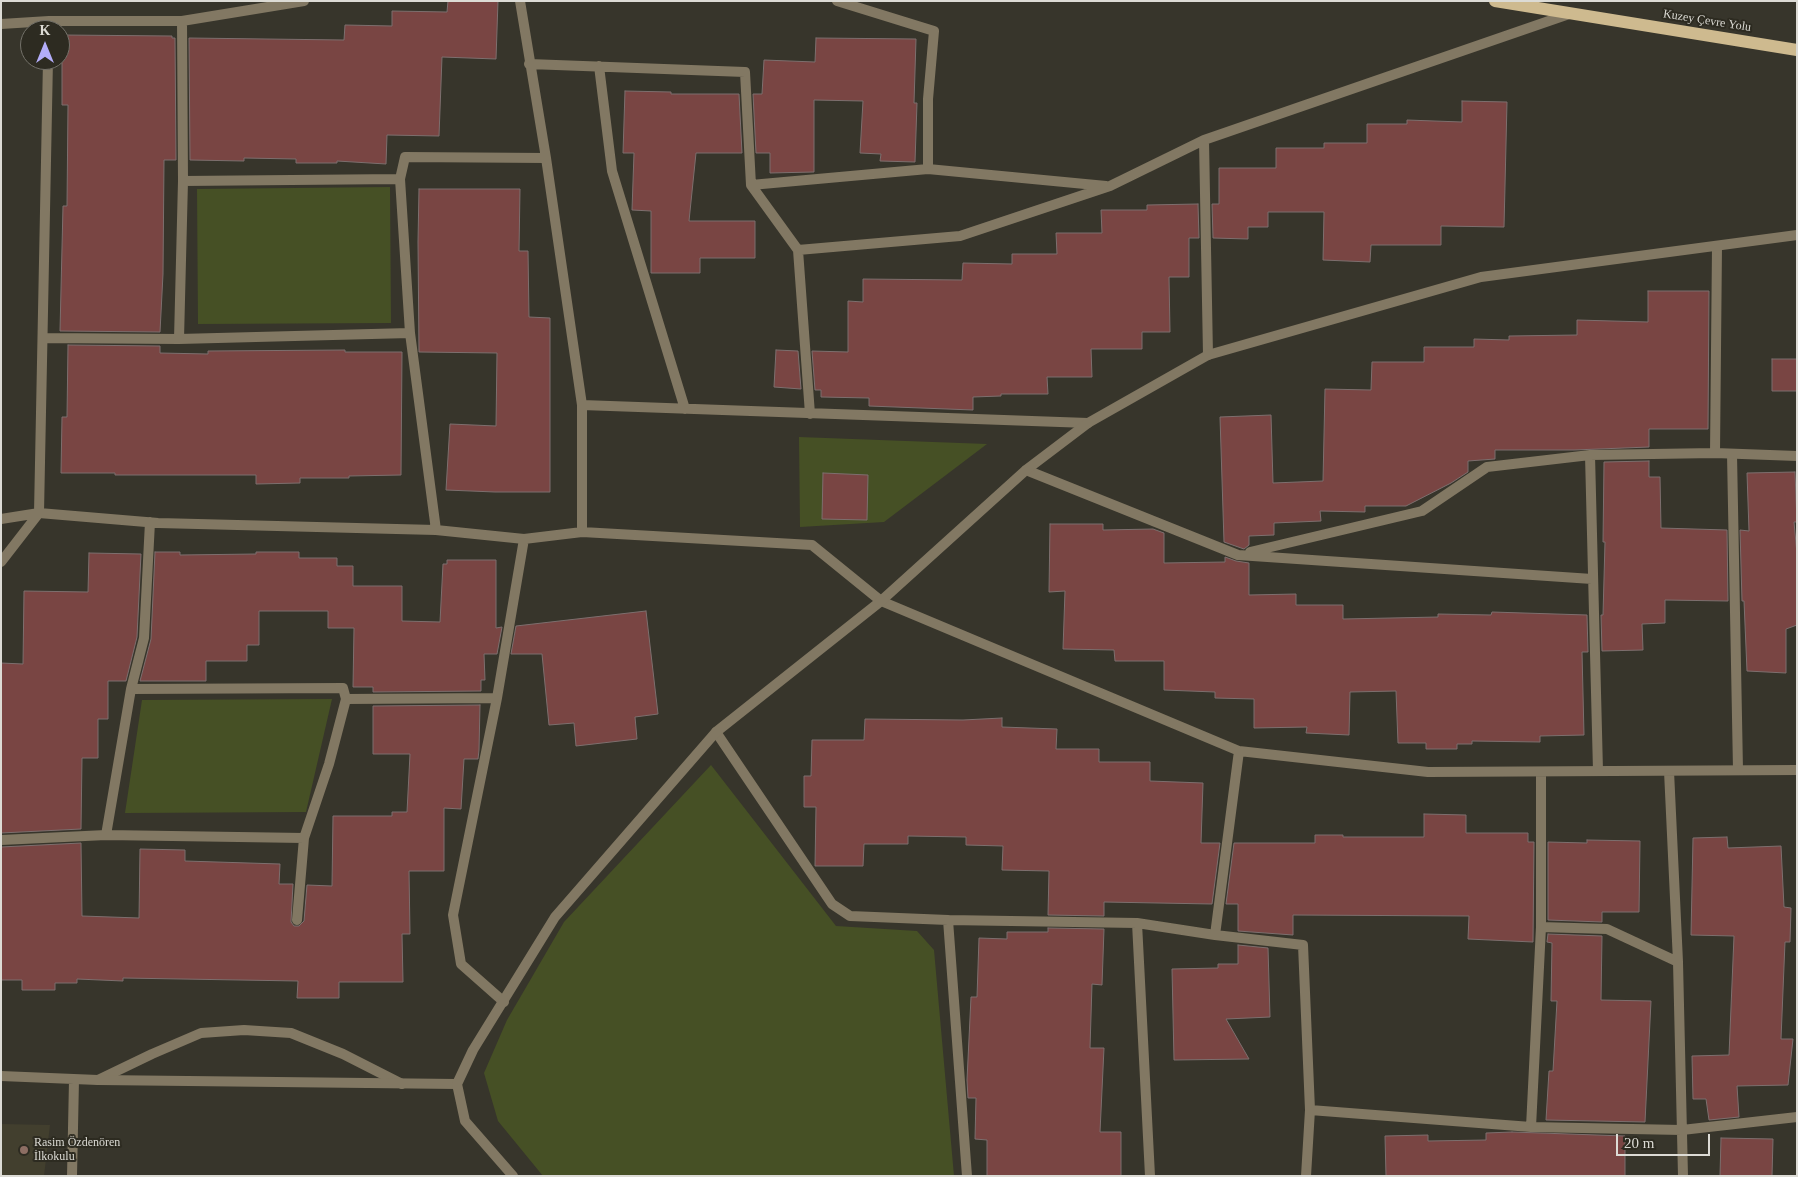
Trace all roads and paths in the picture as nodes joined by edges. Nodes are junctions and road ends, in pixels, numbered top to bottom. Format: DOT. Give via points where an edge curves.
graph roads {
  1 [pos="304,1"];
  2 [pos="520,1"];
  3 [pos="837,1"];
  4 [pos="1495,1"];
  5 [pos="1573,13"];
  6 [pos="182,22"];
  7 [pos="1,24"];
  8 [pos="20,25"];
  9 [pos="70,25"];
  10 [pos="1797,50"];
  11 [pos="530,64"];
  12 [pos="599,66"];
  13 [pos="48,70"];
  14 [pos="1204,140"];
  15 [pos="546,158"];
  16 [pos="928,169"];
  17 [pos="400,178"];
  18 [pos="183,181"];
  19 [pos="751,185"];
  20 [pos="1110,186"];
  21 [pos="1797,236"];
  22 [pos="1717,246"];
  23 [pos="798,250"];
  24 [pos="410,333"];
  25 [pos="43,338"];
  26 [pos="179,339"];
  27 [pos="1208,355"];
  28 [pos="582,405"];
  29 [pos="685,409"];
  30 [pos="810,414"];
  31 [pos="1088,423"];
  32 [pos="1715,453"];
  33 [pos="1732,454"];
  34 [pos="1590,455"];
  35 [pos="1797,456"];
  36 [pos="1026,470"];
  37 [pos="39,513"];
  38 [pos="1,519"];
  39 [pos="150,522"];
  40 [pos="436,530"];
  41 [pos="582,532"];
  42 [pos="524,539"];
  43 [pos="1238,555"];
  44 [pos="1,562"];
  45 [pos="1592,579"];
  46 [pos="881,601"];
  47 [pos="131,690"];
  48 [pos="497,698"];
  49 [pos="346,699"];
  50 [pos="716,732"];
  51 [pos="1239,751"];
  52 [pos="1738,770"];
  53 [pos="1797,770"];
  54 [pos="1598,771"];
  55 [pos="1669,771"];
  56 [pos="1541,772"];
  57 [pos="106,835"];
  58 [pos="304,838"];
  59 [pos="1,840"];
  60 [pos="296,920"];
  61 [pos="948,920"];
  62 [pos="1137,923"];
  63 [pos="1541,927"];
  64 [pos="1216,935"];
  65 [pos="1678,962"];
  66 [pos="504,1002"];
  67 [pos="1,1076"];
  68 [pos="74,1080"];
  69 [pos="98,1080"];
  70 [pos="402,1084"];
  71 [pos="457,1084"];
  72 [pos="1310,1110"];
  73 [pos="1797,1117"];
  74 [pos="1531,1127"];
  75 [pos="1682,1130"];
  76 [pos="72,1176"];
  77 [pos="513,1176"];
  78 [pos="967,1176"];
  79 [pos="1150,1176"];
  80 [pos="1306,1176"];
  81 [pos="1683,1176"];
  1 -- 6 [label="street"];
  2 -- 11 [label="street"];
  3 -- 16 [label="street" via="934,31 928,99"];
  4 -- 5 [label="main road, Kuzey Çevre Yolu"];
  5 -- 10 [label="main road, Kuzey Çevre Yolu"];
  5 -- 14 [label="street"];
  6 -- 9 [label="street"];
  6 -- 18 [label="street"];
  7 -- 8 [label="street"];
  11 -- 12 [label="street"];
  11 -- 15 [label="street"];
  12 -- 19 [label="street" via="745,72"];
  12 -- 29 [label="street" via="612,171"];
  13 -- 25 [label="street"];
  14 -- 20 [label="street"];
  14 -- 27 [label="street"];
  15 -- 17 [label="street" via="405,157"];
  15 -- 28 [label="street"];
  16 -- 19 [label="street"];
  16 -- 20 [label="street"];
  17 -- 18 [label="street"];
  17 -- 24 [label="street"];
  18 -- 26 [label="street"];
  19 -- 23 [label="street"];
  20 -- 23 [label="street" via="960,236"];
  21 -- 22 [label="street"];
  22 -- 27 [label="street" via="1481,277"];
  22 -- 32 [label="street"];
  23 -- 30 [label="street"];
  24 -- 26 [label="street"];
  24 -- 40 [label="street"];
  25 -- 26 [label="street"];
  25 -- 37 [label="street"];
  27 -- 31 [label="street"];
  28 -- 29 [label="street"];
  28 -- 41 [label="street"];
  29 -- 30 [label="street"];
  30 -- 31 [label="street"];
  31 -- 36 [label="street"];
  32 -- 33 [label="street"];
  32 -- 34 [label="street"];
  33 -- 35 [label="street"];
  33 -- 52 [label="street"];
  34 -- 43 [label="street" via="1487,467 1422,511"];
  34 -- 45 [label="street"];
  36 -- 43 [label="street"];
  36 -- 46 [label="street"];
  37 -- 38 [label="street"];
  37 -- 39 [label="street"];
  37 -- 44 [label="street"];
  39 -- 40 [label="street"];
  39 -- 47 [label="street" via="144,638"];
  40 -- 42 [label="street"];
  41 -- 42 [label="street"];
  41 -- 46 [label="street" via="812,545"];
  42 -- 48 [label="street"];
  43 -- 45 [label="street"];
  45 -- 54 [label="street"];
  46 -- 50 [label="street"];
  46 -- 51 [label="street"];
  47 -- 49 [label="street" via="343,688"];
  47 -- 57 [label="street"];
  48 -- 49 [label="street"];
  48 -- 66 [label="street" via="453,915 461,964"];
  49 -- 58 [label="street" via="329,764"];
  50 -- 61 [label="street" via="832,904 850,916"];
  50 -- 66 [label="street" via="555,917"];
  51 -- 56 [label="street" via="1428,772"];
  51 -- 64 [label="street"];
  52 -- 53 [label="street"];
  52 -- 55 [label="street"];
  54 -- 55 [label="street"];
  54 -- 56 [label="street"];
  55 -- 65 [label="street"];
  56 -- 63 [label="street"];
  57 -- 58 [label="street"];
  57 -- 59 [label="street"];
  58 -- 60 [label="street"];
  61 -- 62 [label="street"];
  61 -- 78 [label="street"];
  62 -- 64 [label="street"];
  62 -- 79 [label="street"];
  63 -- 65 [label="street" via="1607,929"];
  63 -- 74 [label="street"];
  64 -- 72 [label="street" via="1303,945"];
  65 -- 75 [label="street"];
  66 -- 71 [label="street"];
  67 -- 68 [label="street"];
  68 -- 69 [label="street"];
  68 -- 76 [label="street"];
  69 -- 70 [label="street"];
  69 -- 70 [label="street" via="201,1033 244,1030 291,1033 343,1054"];
  70 -- 71 [label="street"];
  71 -- 77 [label="street" via="465,1120"];
  72 -- 74 [label="street"];
  72 -- 80 [label="street"];
  73 -- 75 [label="street"];
  74 -- 75 [label="street"];
  75 -- 81 [label="street"];
}
